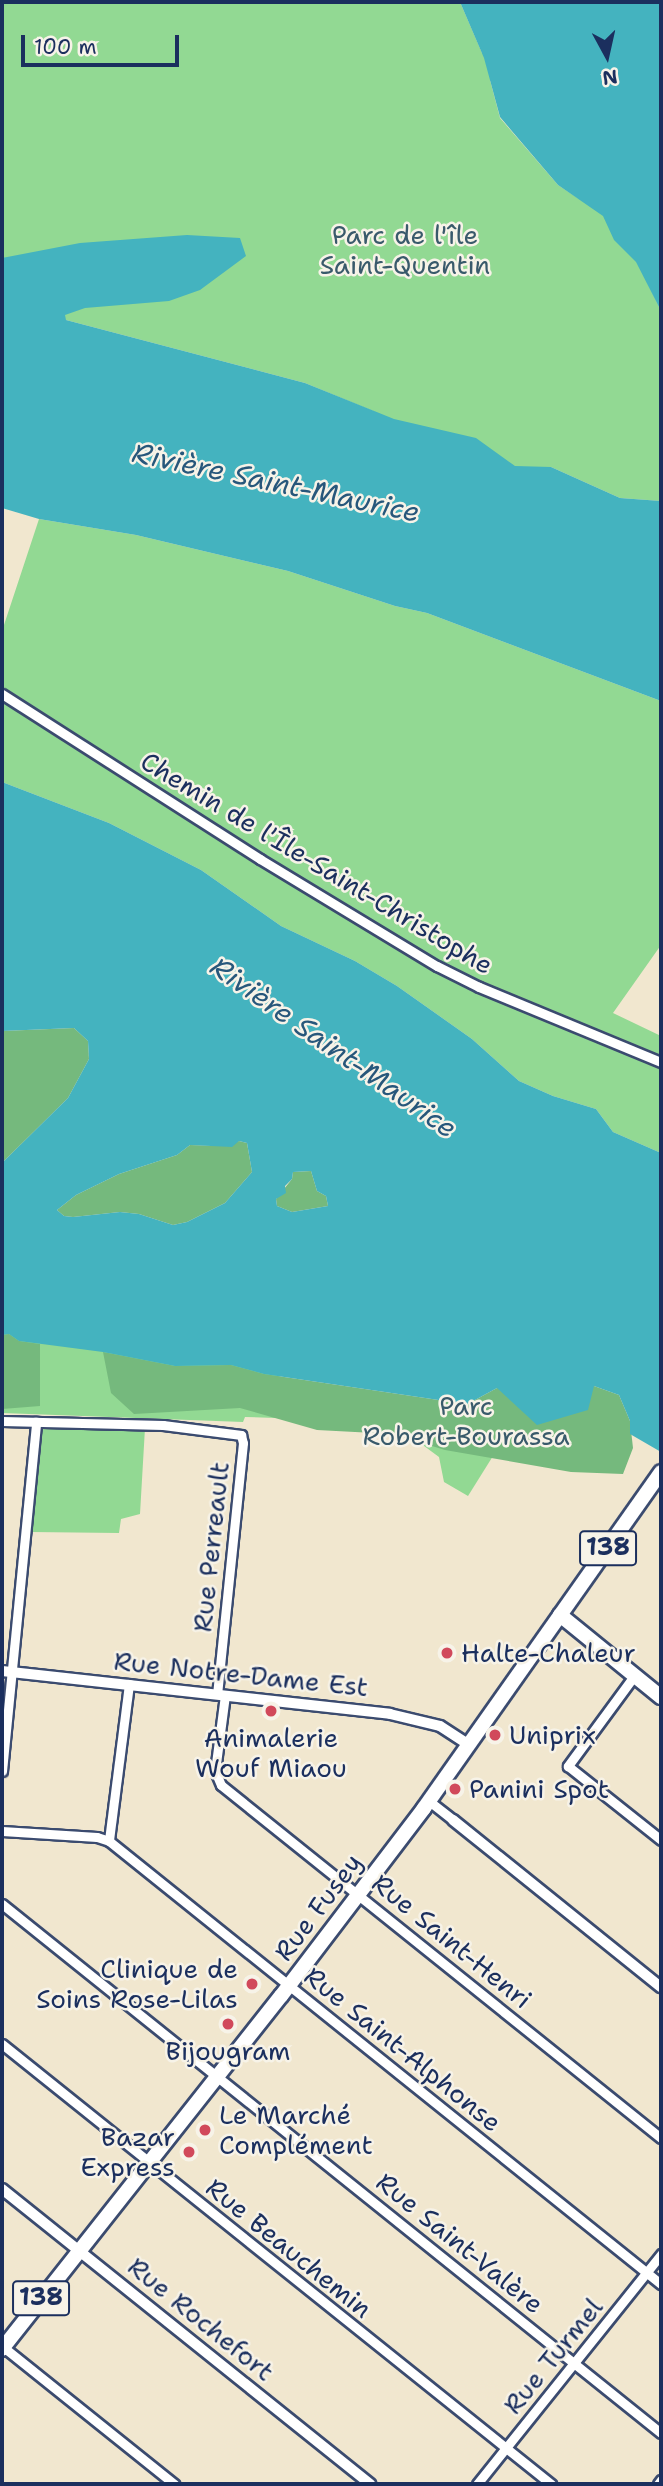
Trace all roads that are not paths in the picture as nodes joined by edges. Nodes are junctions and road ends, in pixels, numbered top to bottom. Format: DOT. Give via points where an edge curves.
graph roads {
  1 [pos="2,694"];
  2 [pos="661,1062"];
  3 [pos="2,1421"];
  4 [pos="36,1422"];
  5 [pos="658,1476"];
  6 [pos="560,1615"];
  7 [pos="8,1672"];
  8 [pos="634,1676"];
  9 [pos="128,1685"];
  10 [pos="221,1695"];
  11 [pos="661,1697"];
  12 [pos="468,1744"];
  13 [pos="2,1771"];
  14 [pos="429,1801"];
  15 [pos="453,1820"];
  16 [pos="2,1831"];
  17 [pos="661,1840"];
  18 [pos="109,1841"];
  19 [pos="358,1892"];
  20 [pos="2,1904"];
  21 [pos="290,1984"];
  22 [pos="661,1987"];
  23 [pos="2,2044"];
  24 [pos="218,2075"];
  25 [pos="661,2138"];
  26 [pos="149,2162"];
  27 [pos="2,2189"];
  28 [pos="79,2250"];
  29 [pos="661,2254"];
  30 [pos="647,2272"];
  31 [pos="661,2284"];
  32 [pos="2,2348"];
  33 [pos="575,2362"];
  34 [pos="661,2433"];
  35 [pos="505,2448"];
  36 [pos="661,2480"];
  37 [pos="174,2484"];
  38 [pos="370,2484"];
  39 [pos="477,2484"];
  40 [pos="551,2484"];
  41 [pos="658,2484"];
  1 -- 2 [label="street, Chemin de l'Île-Saint-Christophe" via="437,966"];
  3 -- 4 [label="street, Rue Perreault"];
  4 -- 7 [label="street"];
  4 -- 10 [label="street, Rue Perreault" via="156,1424 241,1435"];
  5 -- 6 [label="main road, Rue Fusey / 138"];
  6 -- 8 [label="main road"];
  6 -- 12 [label="main road, Rue Fusey / 138"];
  7 -- 9 [label="street, Rue Notre-Dame Est"];
  7 -- 13 [label="street"];
  8 -- 11 [label="main road"];
  8 -- 17 [label="street" via="568,1766"];
  9 -- 10 [label="street, Rue Notre-Dame Est"];
  9 -- 18 [label="street"];
  10 -- 12 [label="street, Rue Notre-Dame Est" via="402,1716 440,1726"];
  10 -- 19 [label="street, Rue Saint-Henri" via="216,1780"];
  12 -- 14 [label="main road, Rue Fusey / 138"];
  14 -- 15 [label="street"];
  14 -- 19 [label="main road, Rue Fusey / 138"];
  15 -- 22 [label="street"];
  16 -- 18 [label="street"];
  18 -- 21 [label="street, Rue Saint-Alphonse"];
  19 -- 21 [label="main road, Rue Fusey / 138"];
  19 -- 25 [label="street, Rue Saint-Henri"];
  20 -- 24 [label="street, Rue Saint-Valère"];
  21 -- 24 [label="main road, Rue Fusey / 138"];
  21 -- 30 [label="street, Rue Saint-Alphonse"];
  23 -- 26 [label="street, Rue Beauchemin"];
  24 -- 26 [label="main road, Rue Fusey / 138"];
  24 -- 33 [label="street, Rue Saint-Valère"];
  26 -- 28 [label="main road, Rue Fusey / 138"];
  26 -- 35 [label="street, Rue Beauchemin"];
  27 -- 28 [label="street, Rue Rochefort"];
  28 -- 32 [label="main road, Rue Fusey / 138"];
  28 -- 38 [label="street, Rue Rochefort"];
  29 -- 30 [label="street, Rue Turmel"];
  30 -- 31 [label="street, Rue Saint-Alphonse"];
  30 -- 33 [label="street, Rue Turmel"];
  32 -- 37 [label="street"];
  33 -- 34 [label="street, Rue Saint-Valère"];
  33 -- 35 [label="street, Rue Turmel"];
  35 -- 39 [label="street, Rue Turmel"];
  35 -- 40 [label="street, Rue Beauchemin"];
  36 -- 41 [label="street"];
}
